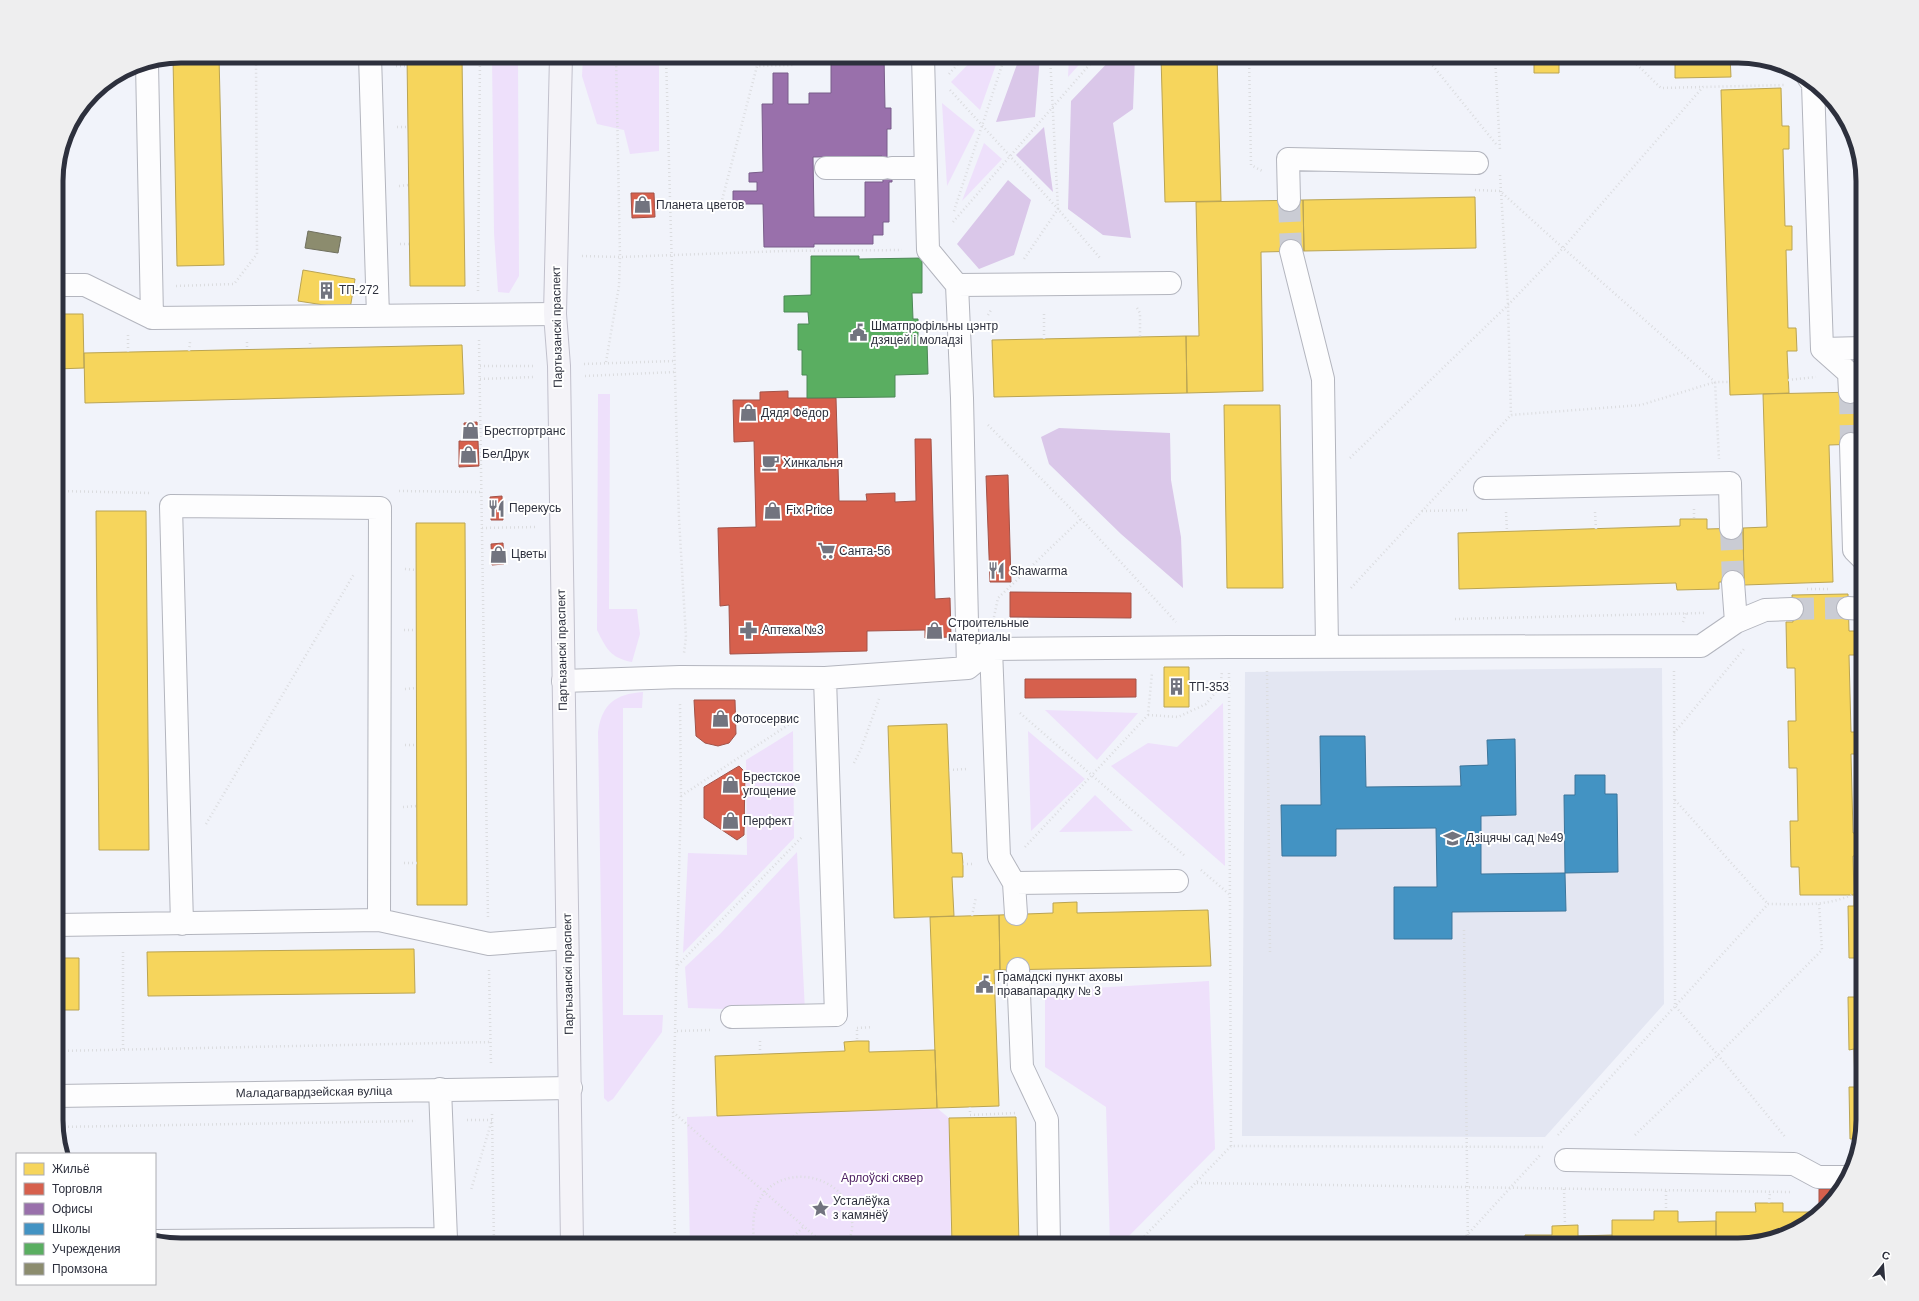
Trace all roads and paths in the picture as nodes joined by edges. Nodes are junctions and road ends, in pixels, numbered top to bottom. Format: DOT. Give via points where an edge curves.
graph roads {
  1 [pos="256,63"];
  2 [pos="370,63"];
  3 [pos="480,63"];
  4 [pos="561,63"];
  5 [pos="616,63"];
  6 [pos="666,63"];
  7 [pos="795,63"];
  8 [pos="923,63"];
  9 [pos="926,63"];
  10 [pos="959,63"];
  11 [pos="1003,63"];
  12 [pos="1050,63"];
  13 [pos="1091,63"];
  14 [pos="1431,63"];
  15 [pos="1495,63"];
  16 [pos="1635,63"];
  17 [pos="147,68"];
  18 [pos="1800,81"];
  19 [pos="942,82"];
  20 [pos="1703,87"];
  21 [pos="1810,88"];
  22 [pos="1053,107"];
  23 [pos="982,126"];
  24 [pos="1500,149"];
  25 [pos="1010,156"];
  26 [pos="1500,156"];
  27 [pos="1477,163"];
  28 [pos="826,168"];
  29 [pos="925,168"];
  30 [pos="1500,170"];
  31 [pos="1500,191"];
  32 [pos="1288,200"];
  33 [pos="670,206"];
  34 [pos="1058,209"];
  35 [pos="954,212"];
  36 [pos="951,219"];
  37 [pos="1562,248"];
  38 [pos="928,250"];
  39 [pos="1291,251"];
  40 [pos="671,254"];
  41 [pos="556,255"];
  42 [pos="620,257"];
  43 [pos="1170,282"];
  44 [pos="1007,284"];
  45 [pos="63,285"];
  46 [pos="957,285"];
  47 [pos="173,286"];
  48 [pos="1508,305"];
  49 [pos="1140,313"];
  50 [pos="555,314"];
  51 [pos="1044,314"];
  52 [pos="478,315"];
  53 [pos="988,315"];
  54 [pos="378,316"];
  55 [pos="152,318"];
  56 [pos="128,333"];
  57 [pos="1140,337"];
  58 [pos="1044,339"];
  59 [pos="1856,348"];
  60 [pos="1822,349"];
  61 [pos="128,353"];
  62 [pos="606,362"];
  63 [pos="1715,382"];
  64 [pos="1729,382"];
  65 [pos="1850,392"];
  66 [pos="962,398"];
  67 [pos="1511,414"];
  68 [pos="1851,444"];
  69 [pos="1325,482"];
  70 [pos="1720,483"];
  71 [pos="1485,488"];
  72 [pos="1594,506"];
  73 [pos="1506,509"];
  74 [pos="1081,519"];
  75 [pos="560,527"];
  76 [pos="482,528"];
  77 [pos="1731,528"];
  78 [pos="1596,529"];
  79 [pos="1507,532"];
  80 [pos="1856,552"];
  81 [pos="356,570"];
  82 [pos="1733,582"];
  83 [pos="1805,589"];
  84 [pos="1834,589"];
  85 [pos="1792,609"];
  86 [pos="1736,617"];
  87 [pos="1447,619"];
  88 [pos="993,620"];
  89 [pos="1327,622"];
  90 [pos="1181,627"];
  91 [pos="1748,645"];
  92 [pos="1674,646"];
  93 [pos="1229,647"];
  94 [pos="1327,647"];
  95 [pos="991,649"];
  96 [pos="968,668"];
  97 [pos="1152,671"];
  98 [pos="1222,671"];
  99 [pos="1267,672"];
  100 [pos="680,677"];
  101 [pos="563,681"];
  102 [pos="826,689"];
  103 [pos="992,689"];
  104 [pos="881,696"];
  105 [pos="1148,715"];
  106 [pos="1674,734"];
  107 [pos="851,769"];
  108 [pos="968,769"];
  109 [pos="949,770"];
  110 [pos="1092,775"];
  111 [pos="681,796"];
  112 [pos="1675,800"];
  113 [pos="417,806"];
  114 [pos="397,807"];
  115 [pos="204,827"];
  116 [pos="802,837"];
  117 [pos="1187,858"];
  118 [pos="397,863"];
  119 [pos="417,863"];
  120 [pos="963,864"];
  121 [pos="973,864"];
  122 [pos="1199,869"];
  123 [pos="1010,876"];
  124 [pos="1177,881"];
  125 [pos="1856,893"];
  126 [pos="1229,895"];
  127 [pos="976,897"];
  128 [pos="1819,903"];
  129 [pos="1768,904"];
  130 [pos="1016,914"];
  131 [pos="972,916"];
  132 [pos="379,920"];
  133 [pos="182,924"];
  134 [pos="63,925"];
  135 [pos="1464,930"];
  136 [pos="567,938"];
  137 [pos="123,944"];
  138 [pos="489,944"];
  139 [pos="1270,953"];
  140 [pos="678,966"];
  141 [pos="1018,969"];
  142 [pos="1675,1006"];
  143 [pos="732,1017"];
  144 [pos="857,1028"];
  145 [pos="857,1041"];
  146 [pos="491,1042"];
  147 [pos="123,1049"];
  148 [pos="63,1051"];
  149 [pos="1718,1055"];
  150 [pos="571,1088"];
  151 [pos="492,1089"];
  152 [pos="440,1090"];
  153 [pos="63,1096"];
  154 [pos="970,1107"];
  155 [pos="673,1112"];
  156 [pos="1025,1113"];
  157 [pos="441,1120"];
  158 [pos="492,1120"];
  159 [pos="63,1127"];
  160 [pos="1557,1136"];
  161 [pos="1788,1140"];
  162 [pos="1231,1146"];
  163 [pos="1468,1147"];
  164 [pos="1566,1160"];
  165 [pos="1608,1161"];
  166 [pos="1818,1177"];
  167 [pos="1841,1177"];
  168 [pos="1197,1183"];
  169 [pos="1578,1185"];
  170 [pos="1469,1187"];
  171 [pos="1510,1188"];
  172 [pos="1564,1189"];
  173 [pos="1572,1190"];
  174 [pos="1666,1191"];
  175 [pos="1770,1192"];
  176 [pos="765,1193"];
  177 [pos="470,1194"];
  178 [pos="1769,1203"];
  179 [pos="1666,1211"];
  180 [pos="1565,1225"];
  181 [pos="804,1226"];
  182 [pos="1468,1233"];
  183 [pos="446,1238"];
  184 [pos="494,1238"];
  185 [pos="572,1238"];
  186 [pos="675,1238"];
  187 [pos="756,1238"];
  188 [pos="793,1238"];
  189 [pos="817,1238"];
  190 [pos="850,1238"];
  191 [pos="1049,1238"];
  192 [pos="1143,1238"];
  193 [pos="1464,1238"];
  194 [pos="1468,1238"];
  1 -- 47 [label="path" via="257,254 234,284"];
  2 -- 54 [label="street"];
  3 -- 52 [label="path"];
  4 -- 41 [label="main road, Партызанскі праспект"];
  5 -- 42 [label="path"];
  6 -- 33 [label="path"];
  7 -- 33 [label="path" via="757,66 721,204"];
  8 -- 29 [label="street"];
  9 -- 19 [label="path"];
  10 -- 19 [label="path"];
  11 -- 23 [label="path"];
  12 -- 22 [label="path"];
  13 -- 22 [label="path"];
  14 -- 24 [label="path"];
  15 -- 24 [label="path"];
  16 -- 20 [label="path" via="1661,88"];
  17 -- 55 [label="street"];
  18 -- 20 [label="path"];
  19 -- 23 [label="path"];
  20 -- 37 [label="path"];
  21 -- 60 [label="street"];
  22 -- 25 [label="path"];
  22 -- 34 [label="path"];
  23 -- 25 [label="path"];
  23 -- 35 [label="path"];
  24 -- 26 [label="path"];
  25 -- 34 [label="path"];
  25 -- 36 [label="path" via="949,226"];
  27 -- 32 [label="street" via="1288,159"];
  28 -- 29 [label="street"];
  29 -- 38 [label="street"];
  30 -- 31 [label="path"];
  31 -- 37 [label="path"];
  31 -- 48 [label="path"];
  33 -- 40 [label="path"];
  34 -- 44 [label="path"];
  37 -- 48 [label="path"];
  37 -- 63 [label="path"];
  38 -- 40 [label="path"];
  38 -- 46 [label="street"];
  39 -- 69 [label="street" via="1323,379"];
  40 -- 42 [label="path"];
  40 -- 100 [label="path" via="679,519 686,636"];
  41 -- 42 [label="path"];
  41 -- 50 [label="main road, Партызанскі праспект"];
  42 -- 62 [label="path" via="619,286"];
  43 -- 44 [label="street"];
  44 -- 46 [label="street"];
  44 -- 53 [label="path"];
  45 -- 55 [label="street" via="85,285"];
  46 -- 66 [label="street"];
  48 -- 67 [label="path"];
  48 -- 69 [label="path"];
  49 -- 57 [label="path"];
  50 -- 52 [label="street"];
  50 -- 75 [label="main road, Партызанскі праспект" via="559,366"];
  51 -- 58 [label="path"];
  52 -- 54 [label="street"];
  52 -- 76 [label="path"];
  54 -- 55 [label="street"];
  56 -- 61 [label="path"];
  59 -- 60 [label="street"];
  60 -- 65 [label="street" via="1849,373"];
  63 -- 64 [label="path"];
  63 -- 67 [label="path" via="1641,405"];
  63 -- 70 [label="path"];
  66 -- 74 [label="path"];
  66 -- 96 [label="street"];
  67 -- 89 [label="path" via="1342,599"];
  68 -- 80 [label="street"];
  69 -- 89 [label="street"];
  70 -- 71 [label="street"];
  70 -- 77 [label="street" via="1730,483"];
  72 -- 78 [label="path"];
  73 -- 79 [label="path"];
  74 -- 88 [label="path" via="998,598"];
  74 -- 90 [label="path"];
  75 -- 76 [label="path"];
  75 -- 101 [label="main road, Партызанскі праспект"];
  76 -- 138 [label="path"];
  81 -- 115 [label="path"];
  82 -- 86 [label="street"];
  83 -- 84 [label="path"];
  85 -- 86 [label="street" via="1765,610"];
  86 -- 87 [label="path"];
  86 -- 92 [label="street" via="1701,646"];
  89 -- 94 [label="street"];
  91 -- 106 [label="path"];
  92 -- 94 [label="street"];
  92 -- 106 [label="path"];
  93 -- 94 [label="street"];
  93 -- 95 [label="street"];
  93 -- 126 [label="path"];
  95 -- 96 [label="street"];
  95 -- 103 [label="street"];
  96 -- 102 [label="street"];
  97 -- 105 [label="path"];
  98 -- 105 [label="path" via="1220,686 1206,704 1178,717"];
  99 -- 139 [label="path"];
  100 -- 101 [label="street"];
  100 -- 102 [label="street"];
  100 -- 111 [label="path"];
  101 -- 136 [label="main road, Партызанскі праспект"];
  102 -- 111 [label="path"];
  102 -- 143 [label="street" via="836,1015"];
  103 -- 110 [label="path"];
  103 -- 123 [label="street" via="999,857"];
  104 -- 107 [label="path" via="862,749"];
  105 -- 110 [label="path"];
  106 -- 112 [label="path"];
  108 -- 109 [label="path"];
  110 -- 117 [label="path"];
  110 -- 123 [label="path"];
  111 -- 140 [label="path"];
  112 -- 129 [label="path"];
  112 -- 142 [label="path"];
  113 -- 114 [label="path"];
  116 -- 140 [label="path"];
  118 -- 119 [label="path"];
  120 -- 121 [label="path"];
  122 -- 126 [label="path"];
  123 -- 124 [label="street"];
  123 -- 130 [label="street"];
  125 -- 128 [label="path" via="1830,903"];
  126 -- 162 [label="path"];
  127 -- 131 [label="path"];
  128 -- 129 [label="path"];
  128 -- 149 [label="path" via="1822,950"];
  129 -- 142 [label="path"];
  132 -- 133 [label="street"];
  132 -- 133 [label="street" via="380,508 171,506"];
  132 -- 138 [label="street"];
  133 -- 134 [label="street"];
  135 -- 163 [label="path"];
  136 -- 138 [label="street"];
  136 -- 150 [label="main road, Партызанскі праспект"];
  137 -- 147 [label="path"];
  138 -- 146 [label="path"];
  140 -- 155 [label="path"];
  141 -- 191 [label="street" via="1022,1067 1048,1120"];
  142 -- 149 [label="path"];
  142 -- 160 [label="path"];
  144 -- 145 [label="path"];
  146 -- 147 [label="path"];
  146 -- 151 [label="path"];
  147 -- 148 [label="path"];
  149 -- 161 [label="path"];
  149 -- 165 [label="path"];
  150 -- 151 [label="street, Маладагвардзейская вуліца"];
  150 -- 185 [label="main road, Партызанскі праспект"];
  151 -- 152 [label="street, Маладагвардзейская вуліца"];
  151 -- 158 [label="path"];
  152 -- 153 [label="street, Маладагвардзейская вуліца"];
  152 -- 157 [label="street"];
  154 -- 156 [label="path" via="970,1115"];
  155 -- 176 [label="path"];
  155 -- 186 [label="path"];
  157 -- 158 [label="path"];
  157 -- 159 [label="path"];
  157 -- 183 [label="street"];
  158 -- 177 [label="path"];
  158 -- 184 [label="path"];
  162 -- 163 [label="path"];
  162 -- 168 [label="path"];
  163 -- 170 [label="path"];
  163 -- 171 [label="path" via="1547,1147"];
  164 -- 165 [label="street"];
  165 -- 166 [label="street" via="1794,1164"];
  166 -- 167 [label="street"];
  166 -- 175 [label="path" via="1804,1192"];
  168 -- 170 [label="path"];
  168 -- 192 [label="path"];
  169 -- 173 [label="path"];
  170 -- 171 [label="path"];
  170 -- 182 [label="path"];
  171 -- 172 [label="path"];
  171 -- 182 [label="path"];
  172 -- 173 [label="path"];
  172 -- 180 [label="path"];
  173 -- 174 [label="path"];
  174 -- 175 [label="path"];
  174 -- 179 [label="path"];
  175 -- 178 [label="path"];
  176 -- 181 [label="path"];
  176 -- 187 [label="path" via="756,1208 753,1224"];
  176 -- 190 [label="path" via="786,1178 817,1178 832,1186 844,1198 851,1214"];
  181 -- 188 [label="path"];
  181 -- 189 [label="path"];
  182 -- 193 [label="path"];
  182 -- 194 [label="path"];
}
